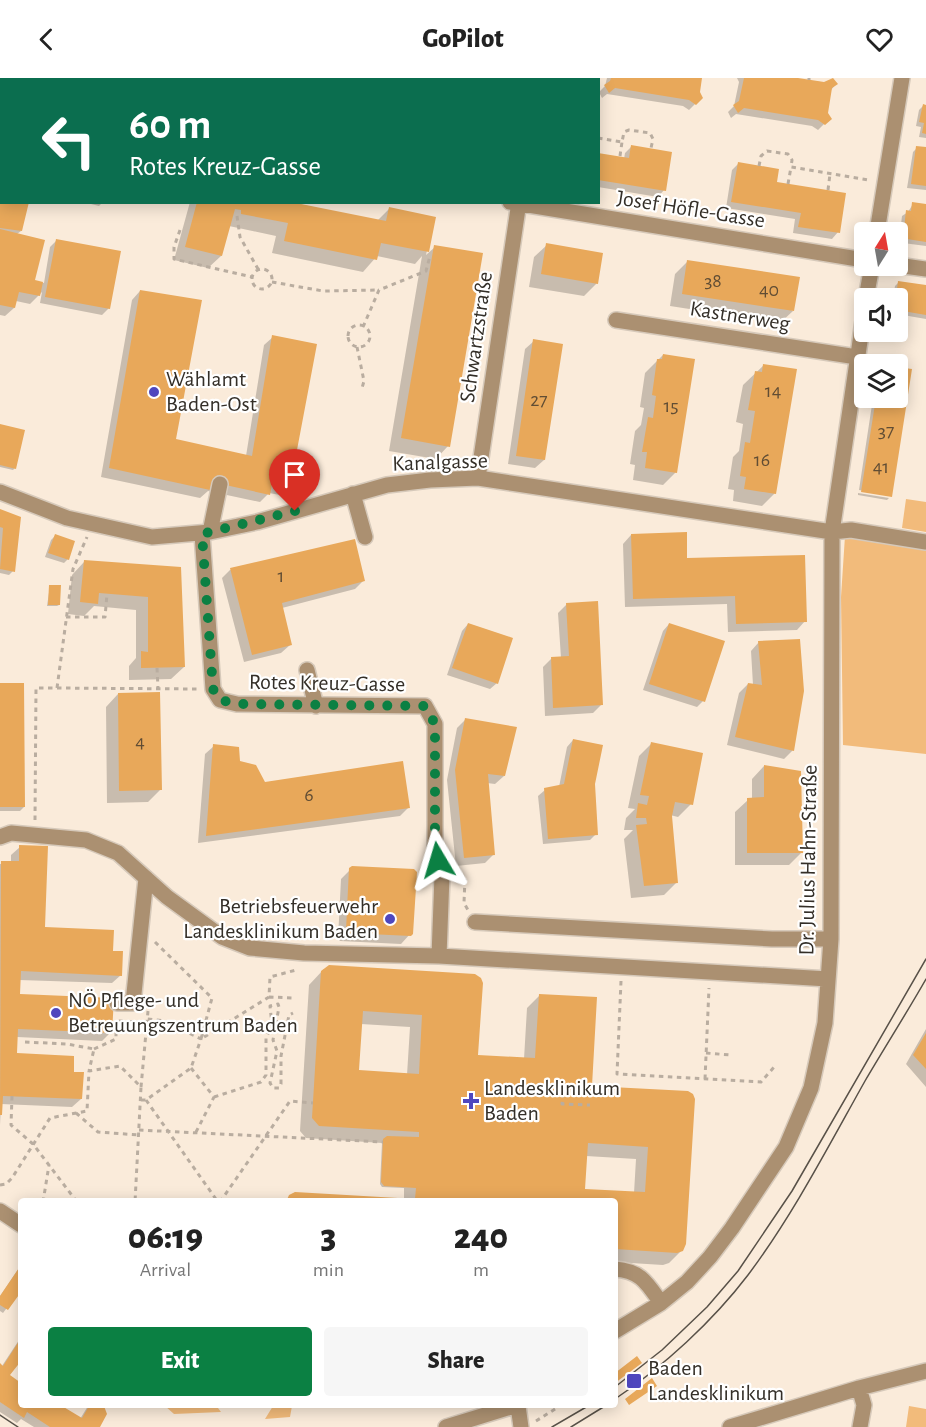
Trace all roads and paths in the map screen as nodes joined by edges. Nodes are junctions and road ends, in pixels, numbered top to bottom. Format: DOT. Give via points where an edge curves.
graph roads {
  1 [pos="902,78"];
  2 [pos="600,138"];
  3 [pos="622,142"];
  4 [pos="651,148"];
  5 [pos="620,156"];
  6 [pos="759,166"];
  7 [pos="791,166"];
  8 [pos="830,173"];
  9 [pos="885,182"];
  10 [pos="789,184"];
  11 [pos="828,190"];
  12 [pos="516,204"];
  13 [pos="522,204"];
  14 [pos="237,216"];
  15 [pos="879,222"];
  16 [pos="180,230"];
  17 [pos="430,256"];
  18 [pos="854,259"];
  19 [pos="908,267"];
  20 [pos="258,269"];
  21 [pos="926,269"];
  22 [pos="252,277"];
  23 [pos="272,282"];
  24 [pos="379,290"];
  25 [pos="616,320"];
  26 [pos="363,327"];
  27 [pos="357,347"];
  28 [pos="854,357"];
  29 [pos="854,378"];
  30 [pos="362,388"];
  31 [pos="478,478"];
  32 [pos="220,484"];
  33 [pos="0,492"];
  34 [pos="353,494"];
  35 [pos="93,524"];
  36 [pos="832,532"];
  37 [pos="206,533"];
  38 [pos="365,537"];
  39 [pos="926,542"];
  40 [pos="107,594"];
  41 [pos="66,617"];
  42 [pos="157,668"];
  43 [pos="307,670"];
  44 [pos="57,688"];
  45 [pos="158,688"];
  46 [pos="213,689"];
  47 [pos="316,706"];
  48 [pos="35,836"];
  49 [pos="0,837"];
  50 [pos="146,878"];
  51 [pos="465,878"];
  52 [pos="464,903"];
  53 [pos="475,922"];
  54 [pos="831,939"];
  55 [pos="153,952"];
  56 [pos="304,953"];
  57 [pos="439,956"];
  58 [pos="622,967"];
  59 [pos="710,972"];
  60 [pos="828,979"];
  61 [pos="269,997"];
  62 [pos="294,998"];
  63 [pos="117,1003"];
  64 [pos="148,1008"];
  65 [pos="293,1013"];
  66 [pos="147,1021"];
  67 [pos="201,1039"];
  68 [pos="25,1042"];
  69 [pos="94,1049"];
  70 [pos="706,1053"];
  71 [pos="730,1055"];
  72 [pos="775,1066"];
  73 [pos="191,1068"];
  74 [pos="89,1071"];
  75 [pos="705,1079"];
  76 [pos="564,1084"];
  77 [pos="141,1088"];
  78 [pos="12,1096"];
  79 [pos="214,1097"];
  80 [pos="141,1100"];
  81 [pos="146,1100"];
  82 [pos="313,1103"];
  83 [pos="590,1105"];
  84 [pos="76,1113"];
  85 [pos="168,1131"];
  86 [pos="139,1132"];
  87 [pos="196,1133"];
  88 [pos="265,1136"];
  89 [pos="383,1142"];
  90 [pos="33,1144"];
  91 [pos="49,1165"];
  92 [pos="0,1185"];
  93 [pos="44,1198"];
  94 [pos="74,1198"];
  95 [pos="135,1198"];
  96 [pos="216,1198"];
  97 [pos="222,1198"];
  98 [pos="0,1211"];
  99 [pos="18,1223"];
  100 [pos="618,1269"];
  101 [pos="661,1303"];
  102 [pos="618,1329"];
  103 [pos="926,1371"];
  104 [pos="859,1388"];
  105 [pos="508,1408"];
  106 [pos="518,1408"];
  107 [pos="557,1408"];
  108 [pos="536,1421"];
  109 [pos="446,1427"];
  110 [pos="521,1427"];
  111 [pos="730,1427"];
  112 [pos="860,1427"];
  1 -- 9 [label="street"];
  2 -- 3 [label="path"];
  3 -- 4 [label="path" via="624,132 629,130 650,133"];
  3 -- 5 [label="path"];
  6 -- 7 [label="path" via="766,151 788,154"];
  7 -- 8 [label="path"];
  7 -- 10 [label="path"];
  8 -- 9 [label="path"];
  8 -- 11 [label="path"];
  9 -- 15 [label="street"];
  12 -- 31 [label="street, Schwartzstraße"];
  13 -- 18 [label="street, Josef Höfle-Gasse"];
  14 -- 20 [label="path" via="240,237"];
  16 -- 22 [label="path" via="174,259"];
  17 -- 24 [label="path" via="426,271"];
  19 -- 21 [label="street"];
  20 -- 22 [label="path"];
  20 -- 23 [label="path" via="270,273"];
  22 -- 23 [label="path" via="252,284 261,290"];
  23 -- 24 [label="path" via="323,291"];
  24 -- 26 [label="path"];
  25 -- 28 [label="street, Kastnerweg"];
  26 -- 27 [label="path" via="369,334 368,341"];
  26 -- 27 [label="path" via="353,327 348,333"];
  27 -- 30 [label="path"];
  29 -- 36 [label="street, Dr. Julius Hahn-Straße"];
  31 -- 34 [label="street, Kanalgasse" via="430,480"];
  31 -- 36 [label="street, Kanalgasse"];
  32 -- 37 [label="street"];
  33 -- 35 [label="street, Kanalgasse"];
  34 -- 37 [label="street, Kanalgasse"];
  34 -- 38 [label="street"];
  35 -- 37 [label="street, Kanalgasse" via="152,537"];
  35 -- 41 [label="path" via="73,569"];
  36 -- 39 [label="street, Kanalgasse" via="851,530"];
  36 -- 54 [label="street, Dr. Julius Hahn-Straße"];
  37 -- 46 [label="street"];
  40 -- 41 [label="path" via="105,618"];
  41 -- 44 [label="path"];
  42 -- 45 [label="path"];
  43 -- 47 [label="street"];
  44 -- 45 [label="path"];
  44 -- 48 [label="path" via="36,688"];
  45 -- 46 [label="path"];
  46 -- 47 [label="street, Rotes Kreuz-Gasse" via="220,700 237,704"];
  47 -- 57 [label="street, Rotes Kreuz-Gasse" via="425,706 435,724 435,845 442,876"];
  48 -- 49 [label="street"];
  48 -- 50 [label="street" via="86,840 118,853"];
  50 -- 56 [label="street" via="222,938 250,948"];
  50 -- 63 [label="street" via="133,1003"];
  51 -- 52 [label="path"];
  53 -- 54 [label="street"];
  54 -- 60 [label="street, Dr. Julius Hahn-Straße"];
  55 -- 67 [label="path" via="154,940 212,998"];
  56 -- 57 [label="street"];
  56 -- 61 [label="path" via="303,967 270,976"];
  57 -- 58 [label="street"];
  58 -- 59 [label="street"];
  58 -- 75 [label="path" via="616,1074"];
  59 -- 60 [label="street"];
  59 -- 70 [label="path"];
  60 -- 101 [label="street, Dr. Julius Hahn-Straße" via="825,1023 811,1088 786,1147 710,1257"];
  61 -- 62 [label="path"];
  61 -- 67 [label="path"];
  64 -- 66 [label="path"];
  65 -- 79 [label="path" via="289,1014 281,1056 279,1088 270,1083 277,1051 273,1040 279,1007 273,1004 272,1025 266,1038 266,1075 261,1082"];
  66 -- 67 [label="path" via="165,1021"];
  66 -- 69 [label="path" via="116,1020 116,1039"];
  66 -- 77 [label="path"];
  67 -- 73 [label="path"];
  68 -- 69 [label="path"];
  69 -- 74 [label="path"];
  70 -- 71 [label="path"];
  70 -- 75 [label="path"];
  72 -- 75 [label="path" via="761,1082"];
  73 -- 79 [label="path"];
  73 -- 81 [label="path"];
  74 -- 77 [label="path" via="120,1066"];
  74 -- 84 [label="path" via="87,1111"];
  76 -- 83 [label="path" via="562,1104"];
  77 -- 80 [label="path"];
  78 -- 90 [label="path" via="11,1125"];
  79 -- 87 [label="path"];
  80 -- 81 [label="path"];
  80 -- 86 [label="path"];
  81 -- 85 [label="path"];
  82 -- 88 [label="path" via="290,1101"];
  84 -- 86 [label="path" via="98,1132"];
  84 -- 90 [label="path" via="50,1118"];
  85 -- 86 [label="path"];
  85 -- 87 [label="path"];
  85 -- 96 [label="path"];
  86 -- 95 [label="path"];
  87 -- 88 [label="path"];
  88 -- 89 [label="path"];
  88 -- 97 [label="path"];
  90 -- 91 [label="path"];
  90 -- 92 [label="path" via="12,1178"];
  91 -- 93 [label="path"];
  91 -- 94 [label="path"];
  98 -- 99 [label="street"];
  100 -- 101 [label="street" via="629,1270 642,1278"];
  101 -- 102 [label="street, Dr. Julius Hahn-Straße"];
  103 -- 104 [label="street"];
  104 -- 111 [label="street"];
  104 -- 112 [label="street" via="864,1405"];
  105 -- 109 [label="street"];
  106 -- 110 [label="street"];
  107 -- 108 [label="path"];
}
